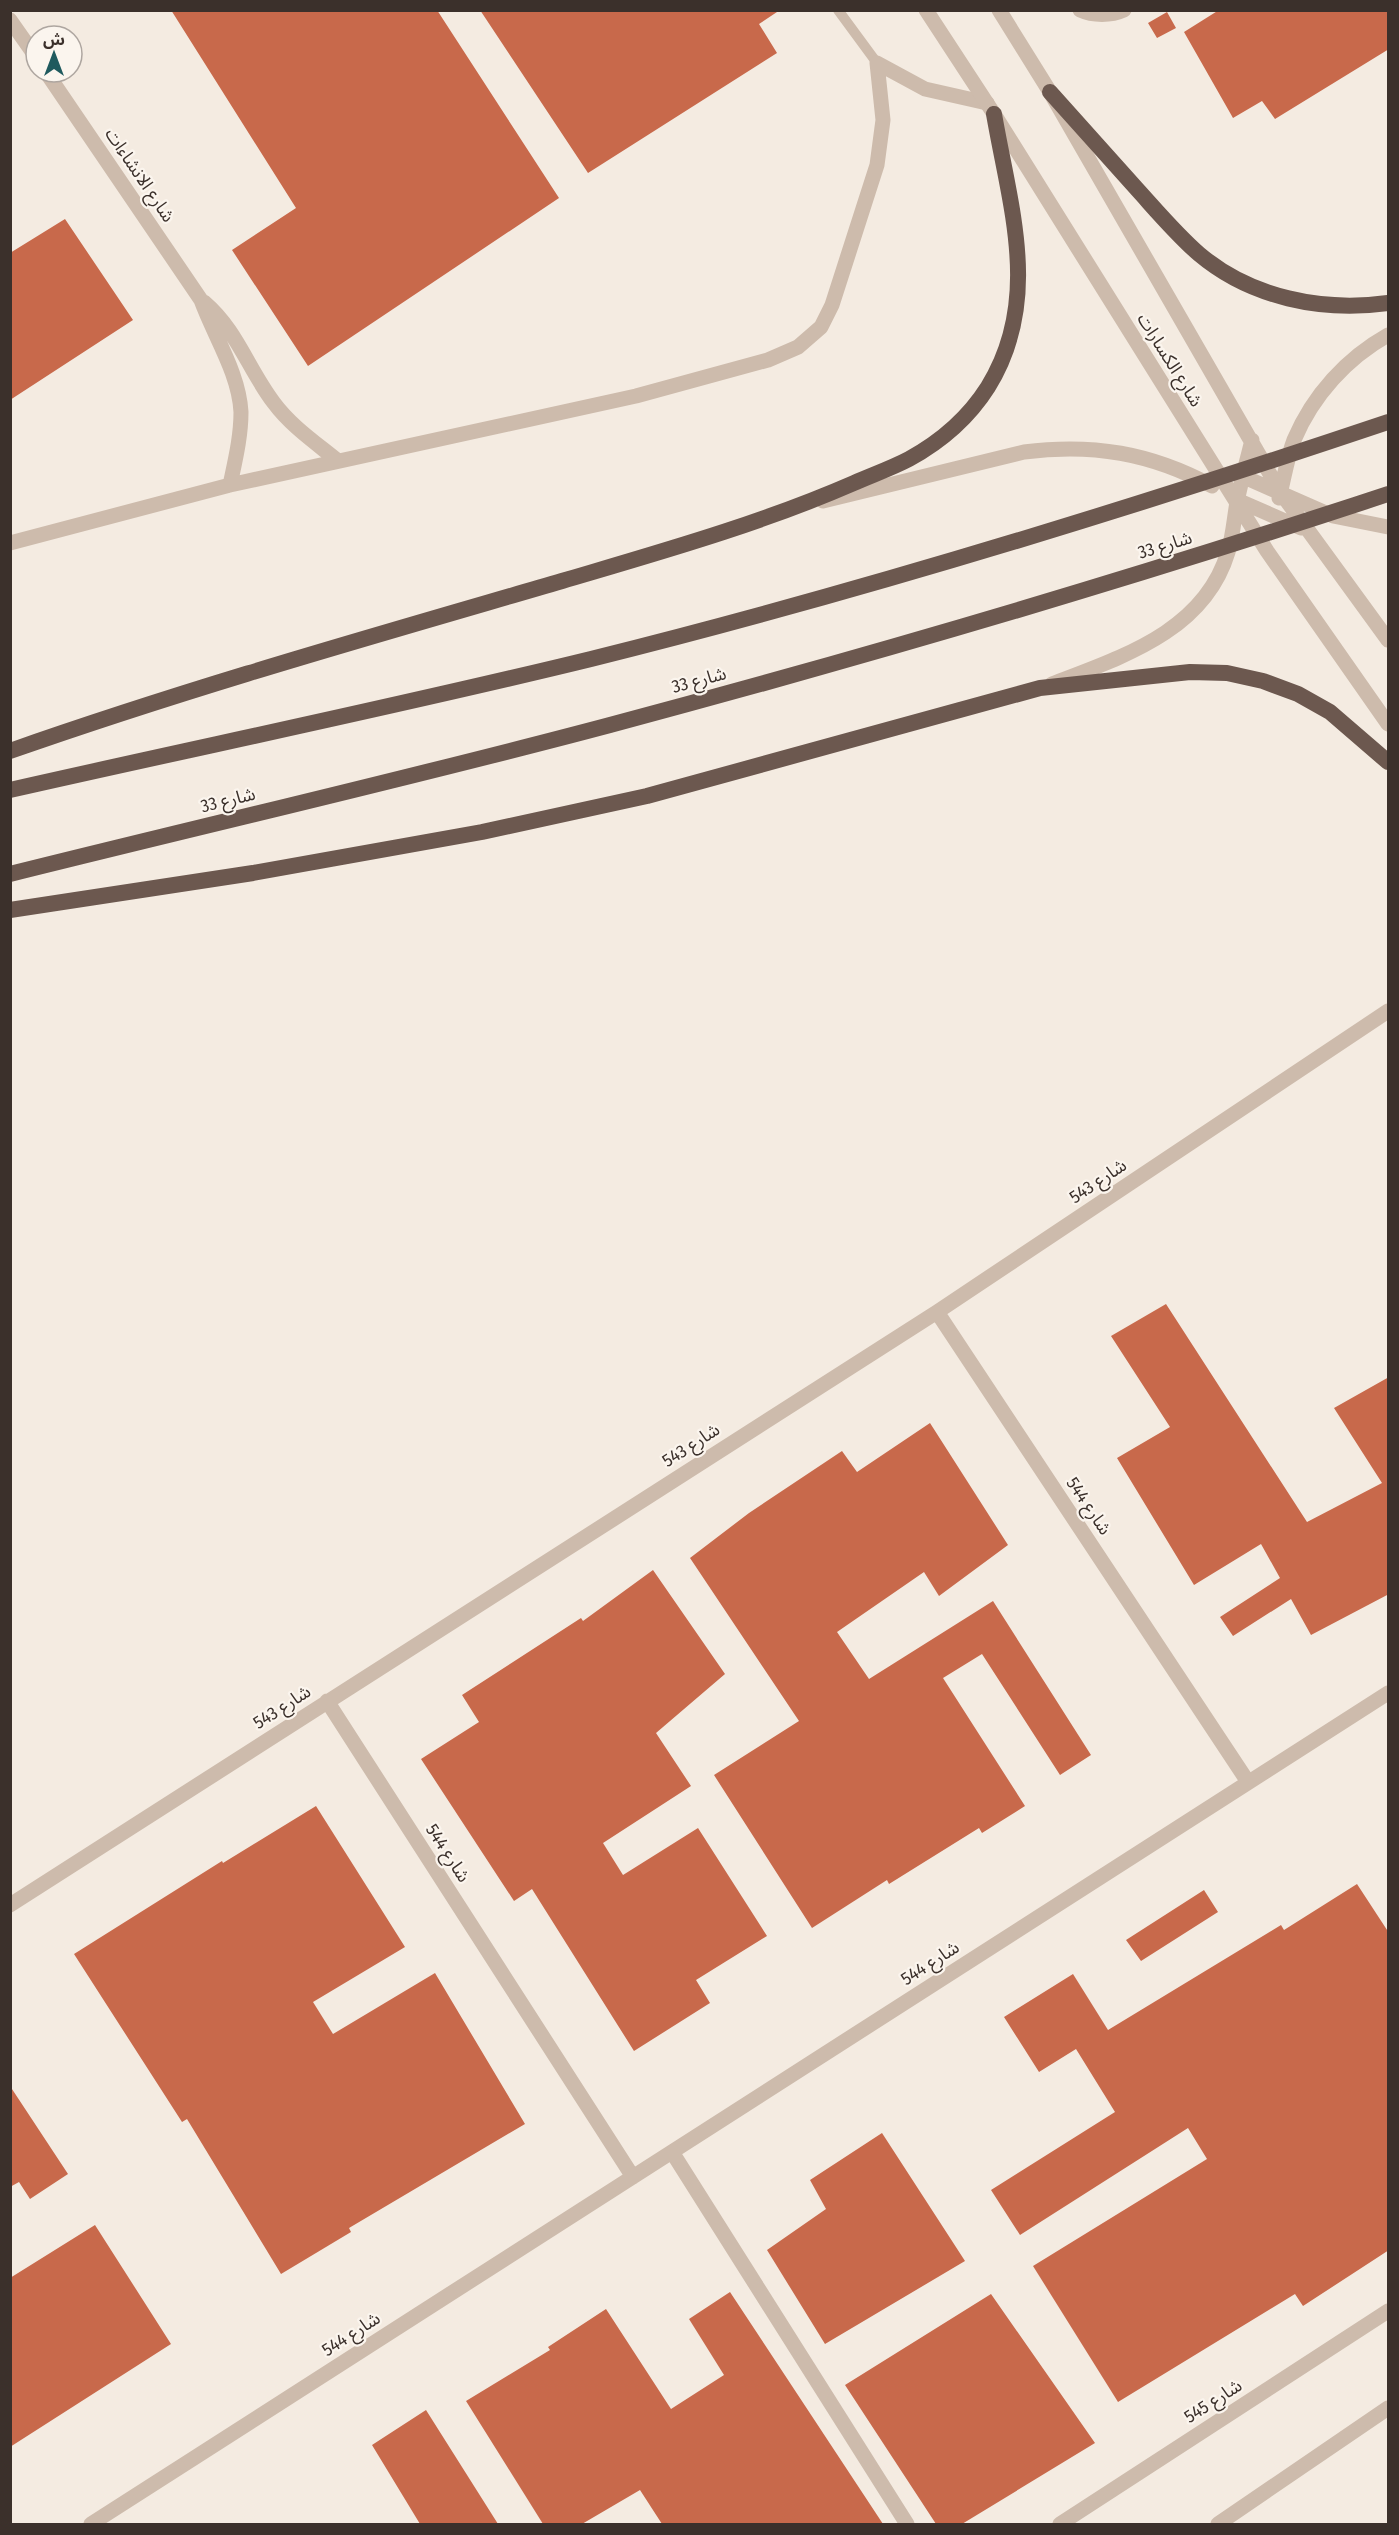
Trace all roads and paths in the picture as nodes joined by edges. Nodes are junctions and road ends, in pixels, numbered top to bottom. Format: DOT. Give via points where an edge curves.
graph roads {
  1 [pos="838,10"];
  2 [pos="926,10"];
  3 [pos="999,10"];
  4 [pos="1124,10"];
  5 [pos="1084,12"];
  6 [pos="10,20"];
  7 [pos="24,40"];
  8 [pos="877,63"];
  9 [pos="54,84"];
  10 [pos="1050,92"];
  11 [pos="990,108"];
  12 [pos="201,300"];
  13 [pos="1389,303"];
  14 [pos="1389,335"];
  15 [pos="1389,422"];
  16 [pos="1252,440"];
  17 [pos="338,461"];
  18 [pos="1210,461"];
  19 [pos="1243,476"];
  20 [pos="230,485"];
  21 [pos="1281,493"];
  22 [pos="1389,495"];
  23 [pos="1238,500"];
  24 [pos="800,507"];
  25 [pos="1275,516"];
  26 [pos="1389,527"];
  27 [pos="1309,531"];
  28 [pos="10,543"];
  29 [pos="1267,551"];
  30 [pos="1389,640"];
  31 [pos="1040,688"];
  32 [pos="1389,724"];
  33 [pos="10,751"];
  34 [pos="1389,762"];
  35 [pos="10,790"];
  36 [pos="10,874"];
  37 [pos="10,910"];
  38 [pos="1389,1011"];
  39 [pos="937,1312"];
  40 [pos="1389,1693"];
  41 [pos="327,1701"];
  42 [pos="1248,1782"];
  43 [pos="10,1905"];
  44 [pos="672,2152"];
  45 [pos="633,2177"];
  46 [pos="1389,2311"];
  47 [pos="1389,2408"];
  48 [pos="91,2524"];
  49 [pos="908,2524"];
  50 [pos="1060,2524"];
  51 [pos="1218,2524"];
  1 -- 8 [label="lane"];
  2 -- 11 [label="street, شارع الكسارات"];
  3 -- 10 [label="street, شارع الكسارات"];
  4 -- 5 [label="street" via="1116,14"];
  6 -- 7 [label="street"];
  8 -- 11 [label="street" via="925,89"];
  8 -- 17 [label="street" via="883,108 879,157 844,273 825,319 809,340 768,360 636,396"];
  9 -- 12 [label="street, شارع الانشاءات"];
  10 -- 13 [label="highway" via="1180,237 1223,271 1298,301 1352,306"];
  10 -- 16 [label="street, شارع الكسارات"];
  11 -- 18 [label="street, شارع الكسارات"];
  11 -- 24 [label="highway" via="1019,260 1020,287 1010,341 999,367 970,411 930,446"];
  12 -- 17 [label="street, شارع الانشاءات" via="221,316 273,402 298,429"];
  12 -- 20 [label="street, شارع الانشاءات" via="239,399 240,432"];
  14 -- 21 [label="street" via="1369,345 1332,378 1294,440"];
  15 -- 35 [label="highway" via="944,562 591,659"];
  16 -- 19 [label="street"];
  16 -- 21 [label="street, شارع الكسارات"];
  17 -- 20 [label="street"];
  18 -- 19 [label="street"];
  18 -- 23 [label="street, شارع الكسارات"];
  19 -- 21 [label="street"];
  19 -- 23 [label="street"];
  20 -- 28 [label="street"];
  21 -- 25 [label="street"];
  21 -- 26 [label="street" via="1333,516"];
  21 -- 27 [label="street, شارع الكسارات"];
  22 -- 36 [label="highway, شارع 33" via="960,627 606,726"];
  23 -- 24 [label="street" via="1155,459 1090,447 1056,447"];
  23 -- 25 [label="street"];
  23 -- 29 [label="street, شارع الكسارات"];
  23 -- 31 [label="street" via="1228,552 1215,582 1175,627 1150,644"];
  24 -- 33 [label="highway" via="205,686"];
  25 -- 27 [label="street"];
  25 -- 29 [label="street"];
  27 -- 30 [label="street, شارع الكسارات"];
  29 -- 32 [label="street, شارع الكسارات"];
  31 -- 34 [label="highway" via="1190,672 1254,679 1298,694 1330,712"];
  31 -- 37 [label="highway" via="647,796 564,815 353,856"];
  38 -- 39 [label="street, شارع 543"];
  39 -- 41 [label="street, شارع 543"];
  39 -- 42 [label="street, شارع 544"];
  40 -- 42 [label="street, شارع 544"];
  41 -- 43 [label="street, شارع 543"];
  41 -- 45 [label="street, شارع 544"];
  42 -- 44 [label="street, شارع 544"];
  44 -- 45 [label="street, شارع 544"];
  44 -- 49 [label="street"];
  45 -- 48 [label="street, شارع 544"];
  46 -- 50 [label="street, شارع 545"];
  47 -- 51 [label="street"];
}
